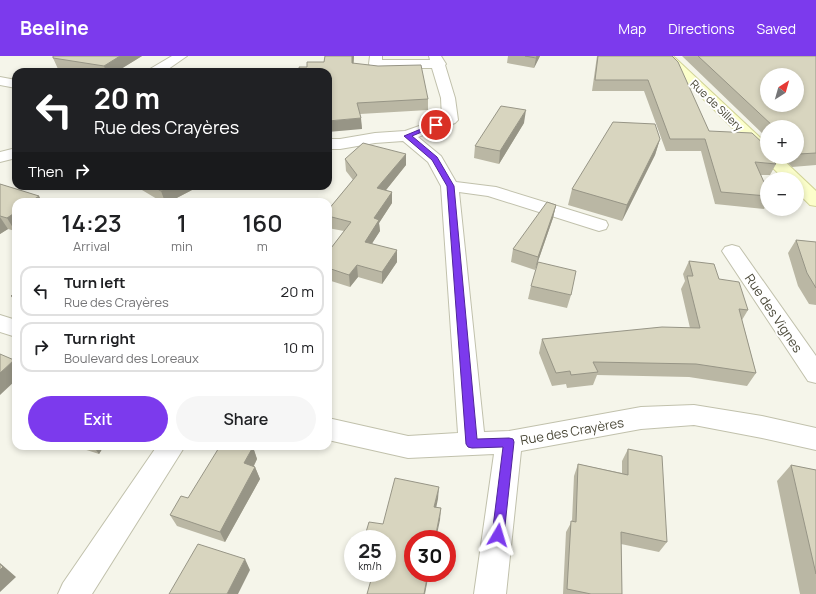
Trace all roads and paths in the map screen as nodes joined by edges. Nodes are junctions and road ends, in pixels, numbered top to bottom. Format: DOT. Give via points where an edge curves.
graph roads {
  1 [pos="181,56"];
  2 [pos="376,56"];
  3 [pos="666,56"];
  4 [pos="437,60"];
  5 [pos="163,68"];
  6 [pos="0,80"];
  7 [pos="12,83"];
  8 [pos="407,136"];
  9 [pos="332,144"];
  10 [pos="760,146"];
  11 [pos="12,154"];
  12 [pos="0,157"];
  13 [pos="778,164"];
  14 [pos="787,172"];
  15 [pos="450,186"];
  16 [pos="804,189"];
  17 [pos="816,201"];
  18 [pos="599,225"];
  19 [pos="732,251"];
  20 [pos="0,323"];
  21 [pos="12,328"];
  22 [pos="816,374"];
  23 [pos="332,430"];
  24 [pos="816,439"];
  25 [pos="509,442"];
  26 [pos="472,444"];
  27 [pos="169,450"];
  28 [pos="74,594"];
  29 [pos="490,594"];
  1 -- 5 [label="street"];
  2 -- 4 [label="street" via="376,64"];
  3 -- 10 [label="street, Rue de Sillery"];
  4 -- 8 [label="street" via="448,98 450,120"];
  6 -- 7 [label="street"];
  8 -- 9 [label="street"];
  8 -- 15 [label="street" via="435,159"];
  11 -- 12 [label="street"];
  13 -- 14 [label="street"];
  15 -- 18 [label="street" via="490,191"];
  15 -- 26 [label="street"];
  16 -- 17 [label="street"];
  19 -- 22 [label="street, Rue des Vignes"];
  20 -- 21 [label="street"];
  23 -- 26 [label="street, Rue des Crayères" via="408,447"];
  24 -- 25 [label="street, Rue des Crayères" via="694,415 641,418"];
  25 -- 26 [label="street, Rue des Crayères"];
  25 -- 29 [label="street"];
  27 -- 28 [label="street"];
}
